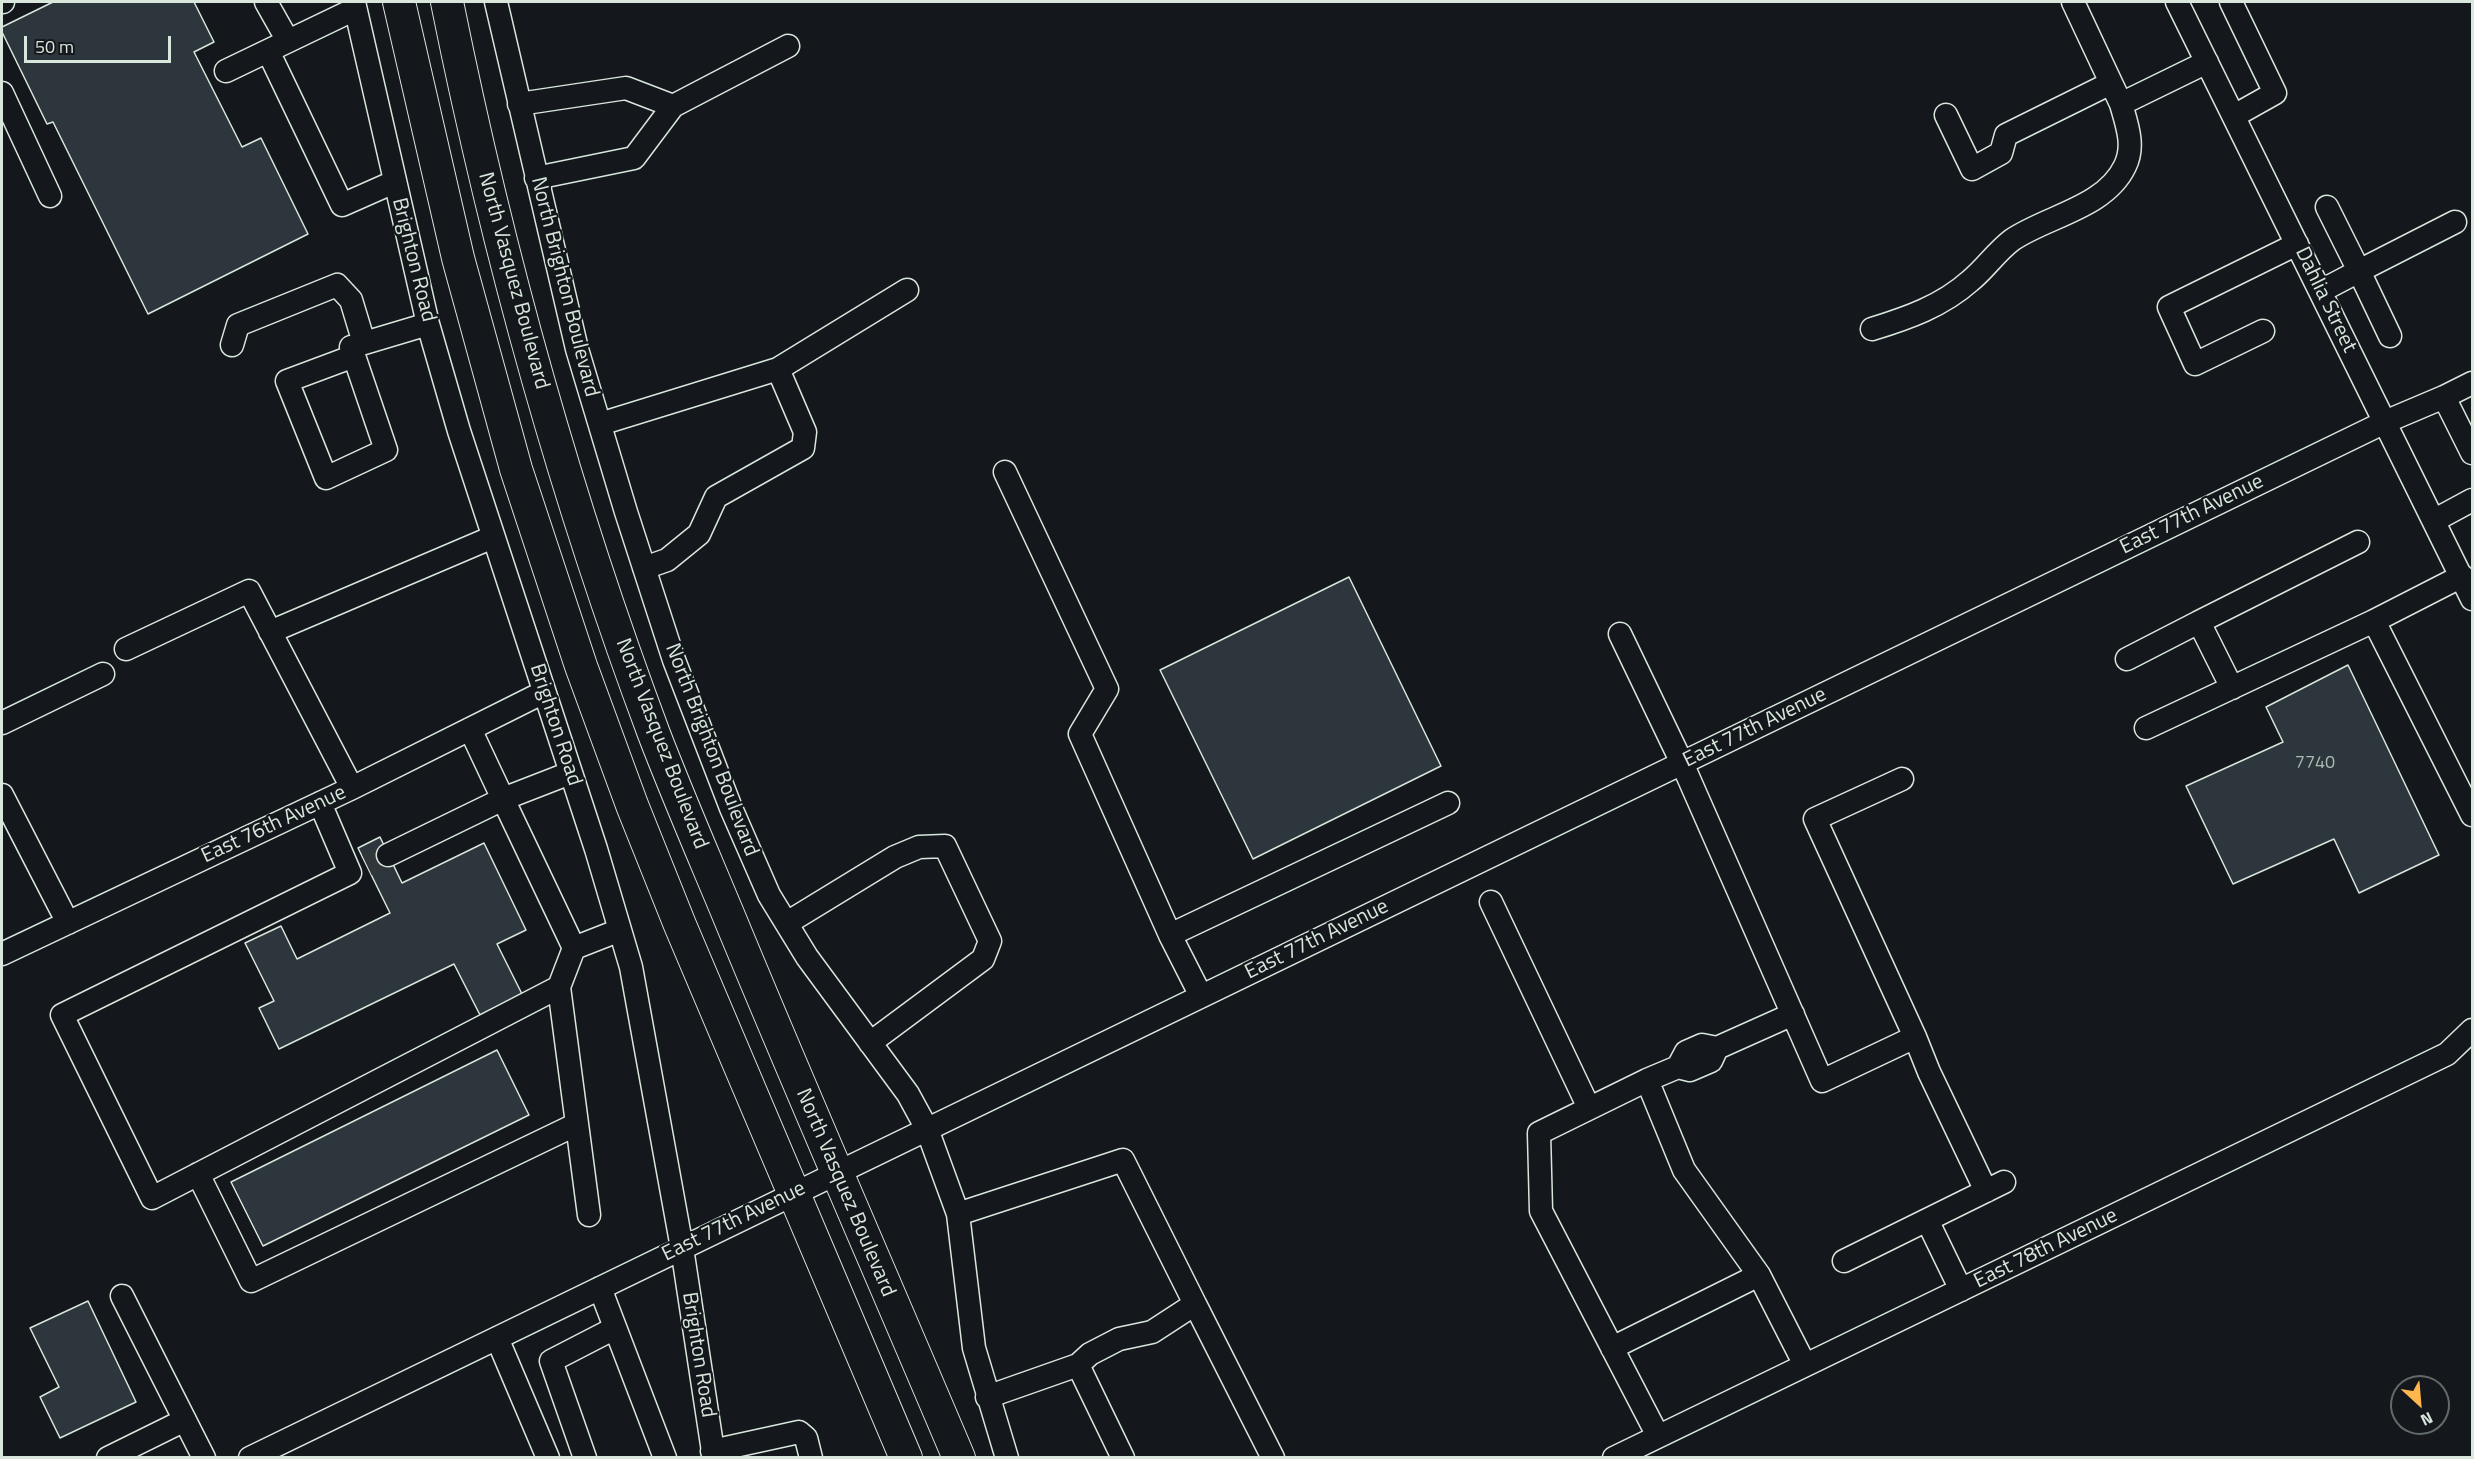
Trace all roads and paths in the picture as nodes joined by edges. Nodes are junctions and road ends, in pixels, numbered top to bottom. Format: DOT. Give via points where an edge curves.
graph roads {
  1 [pos="267,2"];
  2 [pos="399,2"];
  3 [pos="447,2"];
  4 [pos="496,2"];
  5 [pos="2073,2"];
  6 [pos="2177,2"];
  7 [pos="2231,2"];
  8 [pos="355,5"];
  9 [pos="278,46"];
  10 [pos="788,46"];
  11 [pos="2207,62"];
  12 [pos="226,71"];
  13 [pos="2111,83"];
  14 [pos="2,93"];
  15 [pos="519,104"];
  16 [pos="2121,104"];
  17 [pos="673,106"];
  18 [pos="1946,115"];
  19 [pos="2234,116"];
  20 [pos="536,177"];
  21 [pos="394,182"];
  22 [pos="50,196"];
  23 [pos="2327,207"];
  24 [pos="2455,222"];
  25 [pos="2297,244"];
  26 [pos="2359,271"];
  27 [pos="907,290"];
  28 [pos="2321,291"];
  29 [pos="428,324"];
  30 [pos="1872,329"];
  31 [pos="2263,331"];
  32 [pos="2390,336"];
  33 [pos="232,345"];
  34 [pos="359,350"];
  35 [pos="778,369"];
  36 [pos="2472,383"];
  37 [pos="2444,397"];
  38 [pos="2385,422"];
  39 [pos="600,424"];
  40 [pos="2472,453"];
  41 [pos="1005,472"];
  42 [pos="2472,500"];
  43 [pos="2435,520"];
  44 [pos="493,537"];
  45 [pos="2358,542"];
  46 [pos="644,568"];
  47 [pos="2469,590"];
  48 [pos="2374,621"];
  49 [pos="2199,622"];
  50 [pos="270,632"];
  51 [pos="1620,634"];
  52 [pos="126,649"];
  53 [pos="2127,659"];
  54 [pos="103,674"];
  55 [pos="2232,687"];
  56 [pos="544,692"];
  57 [pos="2,723"];
  58 [pos="2146,728"];
  59 [pos="470,729"];
  60 [pos="1682,763"];
  61 [pos="570,773"];
  62 [pos="1902,779"];
  63 [pos="352,788"];
  64 [pos="2,795"];
  65 [pos="503,799"];
  66 [pos="320,803"];
  67 [pos="1448,803"];
  68 [pos="2472,815"];
  69 [pos="388,855"];
  70 [pos="1491,902"];
  71 [pos="68,923"];
  72 [pos="787,923"];
  73 [pos="620,930"];
  74 [pos="1170,935"];
  75 [pos="574,948"];
  76 [pos="2,954"];
  77 [pos="559,987"];
  78 [pos="1201,996"];
  79 [pos="1793,1014"];
  80 [pos="2472,1030"];
  81 [pos="1915,1037"];
  82 [pos="870,1043"];
  83 [pos="1647,1080"];
  84 [pos="1589,1108"];
  85 [pos="577,1124"];
  86 [pos="927,1129"];
  87 [pos="837,1173"];
  88 [pos="198,1174"];
  89 [pos="794,1194"];
  90 [pos="957,1214"];
  91 [pos="590,1215"];
  92 [pos="1928,1220"];
  93 [pos="682,1248"];
  94 [pos="1844,1261"];
  95 [pos="1759,1275"];
  96 [pos="600,1288"];
  97 [pos="1961,1290"];
  98 [pos="122,1296"];
  99 [pos="1195,1304"];
  100 [pos="615,1328"];
  101 [pos="497,1338"];
  102 [pos="1612,1348"];
  103 [pos="1078,1365"];
  104 [pos="1805,1365"];
  105 [pos="987,1397"];
  106 [pos="185,1420"];
  107 [pos="1658,1436"];
  108 [pos="713,1454"];
  109 [pos="260,1455"];
  110 [pos="108,1458"];
  111 [pos="204,1458"];
  112 [pos="548,1458"];
  113 [pos="585,1458"];
  114 [pos="665,1458"];
  115 [pos="811,1458"];
  116 [pos="906,1458"];
  117 [pos="959,1458"];
  118 [pos="1007,1458"];
  119 [pos="1123,1458"];
  120 [pos="1273,1458"];
  121 [pos="1614,1458"];
  1 -- 9 [label="street"];
  2 -- 89 [label="highway" via="461,269 516,469 581,666 680,925"];
  3 -- 87 [label="highway, North Vasquez Boulevard" via="493,218 598,573 654,734"];
  4 -- 15 [label="street, North Brighton Boulevard"];
  5 -- 13 [label="street"];
  6 -- 11 [label="street, Dahlia Street"];
  7 -- 19 [label="street" via="2275,93"];
  8 -- 9 [label="street"];
  8 -- 21 [label="street, Brighton Road"];
  9 -- 12 [label="street"];
  9 -- 21 [label="street" via="342,205"];
  10 -- 17 [label="street"];
  11 -- 16 [label="street"];
  11 -- 19 [label="street, Dahlia Street"];
  13 -- 16 [label="street"];
  13 -- 18 [label="street" via="2006,135 2001,153 1972,169"];
  14 -- 22 [label="street"];
  15 -- 17 [label="street" via="626,88"];
  15 -- 20 [label="street, North Brighton Boulevard"];
  16 -- 30 [label="street" via="2130,139 2126,165 2116,181 2093,199 2012,240 1953,295 1907,318"];
  17 -- 20 [label="street" via="634,158"];
  19 -- 25 [label="street, Dahlia Street"];
  20 -- 39 [label="street, North Brighton Boulevard"];
  21 -- 29 [label="street, Brighton Road"];
  23 -- 26 [label="street"];
  24 -- 26 [label="street"];
  25 -- 28 [label="street, Dahlia Street"];
  25 -- 31 [label="street" via="2169,307 2195,364"];
  26 -- 28 [label="street"];
  26 -- 32 [label="street"];
  27 -- 35 [label="street"];
  28 -- 38 [label="street, Dahlia Street"];
  29 -- 34 [label="street"];
  29 -- 44 [label="street, Brighton Road"];
  33 -- 34 [label="street" via="238,326 337,285 351,300"];
  34 -- 34 [label="street" via="386,450 326,478 287,381"];
  35 -- 39 [label="street"];
  35 -- 46 [label="street" via="805,432 803,448 716,497 699,534 668,561"];
  36 -- 37 [label="street, East 77th Avenue"];
  37 -- 38 [label="street, East 77th Avenue"];
  37 -- 40 [label="street"];
  38 -- 43 [label="street, Dahlia Street"];
  38 -- 60 [label="street, East 77th Avenue"];
  39 -- 46 [label="street, North Brighton Boulevard"];
  41 -- 74 [label="street" via="1107,689 1080,734"];
  42 -- 43 [label="street"];
  43 -- 47 [label="street, Dahlia Street"];
  44 -- 50 [label="street"];
  44 -- 56 [label="street, Brighton Road"];
  45 -- 49 [label="street"];
  46 -- 72 [label="street, North Brighton Boulevard" via="674,660 731,808 770,895"];
  47 -- 48 [label="street"];
  48 -- 55 [label="street"];
  48 -- 68 [label="street"];
  49 -- 53 [label="street"];
  49 -- 55 [label="street"];
  50 -- 52 [label="street" via="249,591"];
  50 -- 63 [label="street"];
  51 -- 60 [label="street"];
  54 -- 57 [label="street"];
  55 -- 58 [label="street"];
  56 -- 59 [label="street, East 76th Avenue"];
  56 -- 61 [label="street, Brighton Road"];
  59 -- 63 [label="street, East 76th Avenue"];
  59 -- 65 [label="street"];
  60 -- 78 [label="street, East 77th Avenue"];
  60 -- 79 [label="street"];
  61 -- 65 [label="street"];
  61 -- 73 [label="street, Brighton Road"];
  62 -- 81 [label="street" via="1815,819"];
  63 -- 66 [label="street, East 76th Avenue"];
  64 -- 71 [label="street"];
  65 -- 69 [label="street"];
  65 -- 75 [label="street"];
  66 -- 71 [label="street, East 76th Avenue"];
  66 -- 88 [label="street" via="359,869 62,1014 152,1198"];
  67 -- 74 [label="street"];
  70 -- 84 [label="street"];
  71 -- 76 [label="street, East 76th Avenue"];
  72 -- 82 [label="street, North Brighton Boulevard"];
  72 -- 82 [label="street" via="895,857 919,847 945,846 990,940 983,959"];
  73 -- 75 [label="street"];
  73 -- 93 [label="street, Brighton Road" via="639,1004"];
  74 -- 78 [label="street"];
  75 -- 77 [label="street"];
  77 -- 85 [label="street"];
  77 -- 88 [label="street"];
  78 -- 86 [label="street, East 77th Avenue"];
  79 -- 81 [label="street" via="1822,1081"];
  79 -- 83 [label="street" via="1718,1048 1702,1045 1686,1052 1678,1067"];
  80 -- 97 [label="street, East 78th Avenue" via="2447,1054"];
  81 -- 92 [label="street" via="1929,1072 1995,1186"];
  82 -- 86 [label="street, North Brighton Boulevard" via="919,1111"];
  83 -- 84 [label="street"];
  83 -- 95 [label="street" via="1684,1170"];
  84 -- 102 [label="street" via="1539,1133 1541,1211"];
  85 -- 88 [label="street" via="251,1281"];
  85 -- 91 [label="street"];
  86 -- 87 [label="street, East 77th Avenue"];
  86 -- 90 [label="street, North Brighton Boulevard"];
  87 -- 89 [label="street, East 77th Avenue"];
  87 -- 117 [label="highway, North Vasquez Boulevard"];
  89 -- 93 [label="street, East 77th Avenue"];
  89 -- 116 [label="highway"];
  90 -- 99 [label="street" via="1123,1160"];
  90 -- 105 [label="street, North Brighton Boulevard" via="974,1348"];
  92 -- 94 [label="street"];
  92 -- 97 [label="street"];
  93 -- 96 [label="street, East 77th Avenue"];
  93 -- 108 [label="street, Brighton Road"];
  95 -- 102 [label="street"];
  95 -- 104 [label="street"];
  96 -- 100 [label="street"];
  96 -- 101 [label="street, East 77th Avenue"];
  97 -- 104 [label="street, East 78th Avenue"];
  98 -- 106 [label="street"];
  99 -- 103 [label="street" via="1152,1332 1119,1340 1090,1354"];
  99 -- 120 [label="street"];
  100 -- 113 [label="street" via="551,1361"];
  100 -- 114 [label="street"];
  101 -- 109 [label="street, East 77th Avenue"];
  101 -- 112 [label="street"];
  102 -- 107 [label="street"];
  103 -- 105 [label="street"];
  103 -- 119 [label="street"];
  104 -- 107 [label="street, East 78th Avenue"];
  105 -- 118 [label="street, North Brighton Boulevard"];
  106 -- 110 [label="street"];
  106 -- 111 [label="street"];
  107 -- 121 [label="street, East 78th Avenue"];
  108 -- 115 [label="street" via="799,1432 806,1438"];
}
